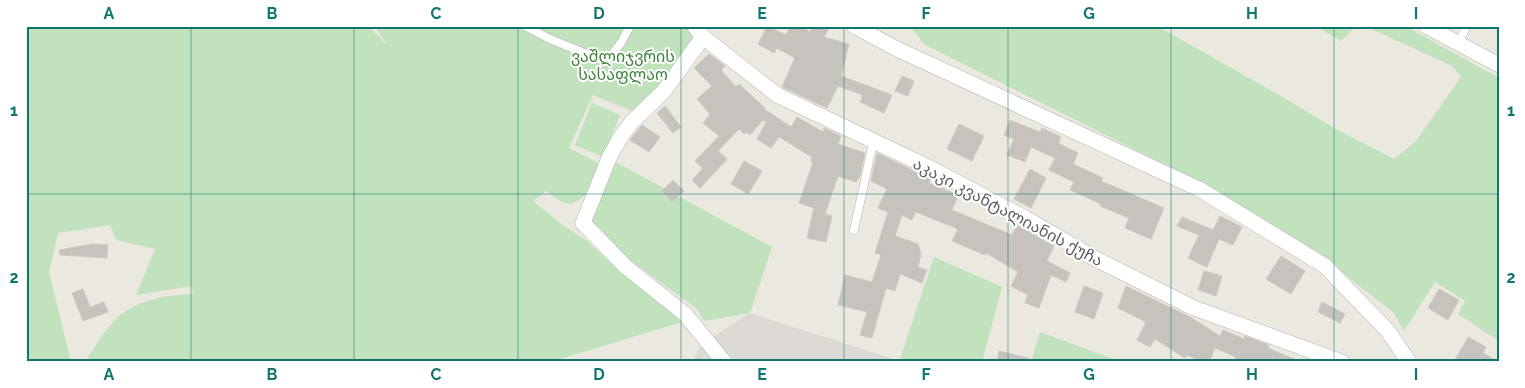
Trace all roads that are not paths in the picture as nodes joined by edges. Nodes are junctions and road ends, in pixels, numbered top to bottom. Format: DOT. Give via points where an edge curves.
graph roads {
  1 [pos="526,26"];
  2 [pos="630,26"];
  3 [pos="854,26"];
  4 [pos="1426,26"];
  5 [pos="1466,26"];
  6 [pos="697,29"];
  7 [pos="1458,43"];
  8 [pos="1499,65"];
  9 [pos="873,143"];
  10 [pos="854,230"];
  11 [pos="724,362"];
  12 [pos="1342,362"];
  13 [pos="1409,362"];
  1 -- 2 [label="lane" via="606,62 622,43"];
  3 -- 13 [label="street" via="1199,189 1325,266 1387,330"];
  4 -- 7 [label="street"];
  5 -- 7 [label="lane"];
  6 -- 9 [label="street, აკაკი კვანტალიანის ქუჩა" via="777,95"];
  6 -- 11 [label="street" via="664,91 620,138 583,224 626,267 685,314"];
  7 -- 8 [label="street"];
  9 -- 10 [label="lane"];
  9 -- 12 [label="street, აკაკი კვანტალიანის ქუჩა" via="928,167 1094,258 1194,308"];
}
